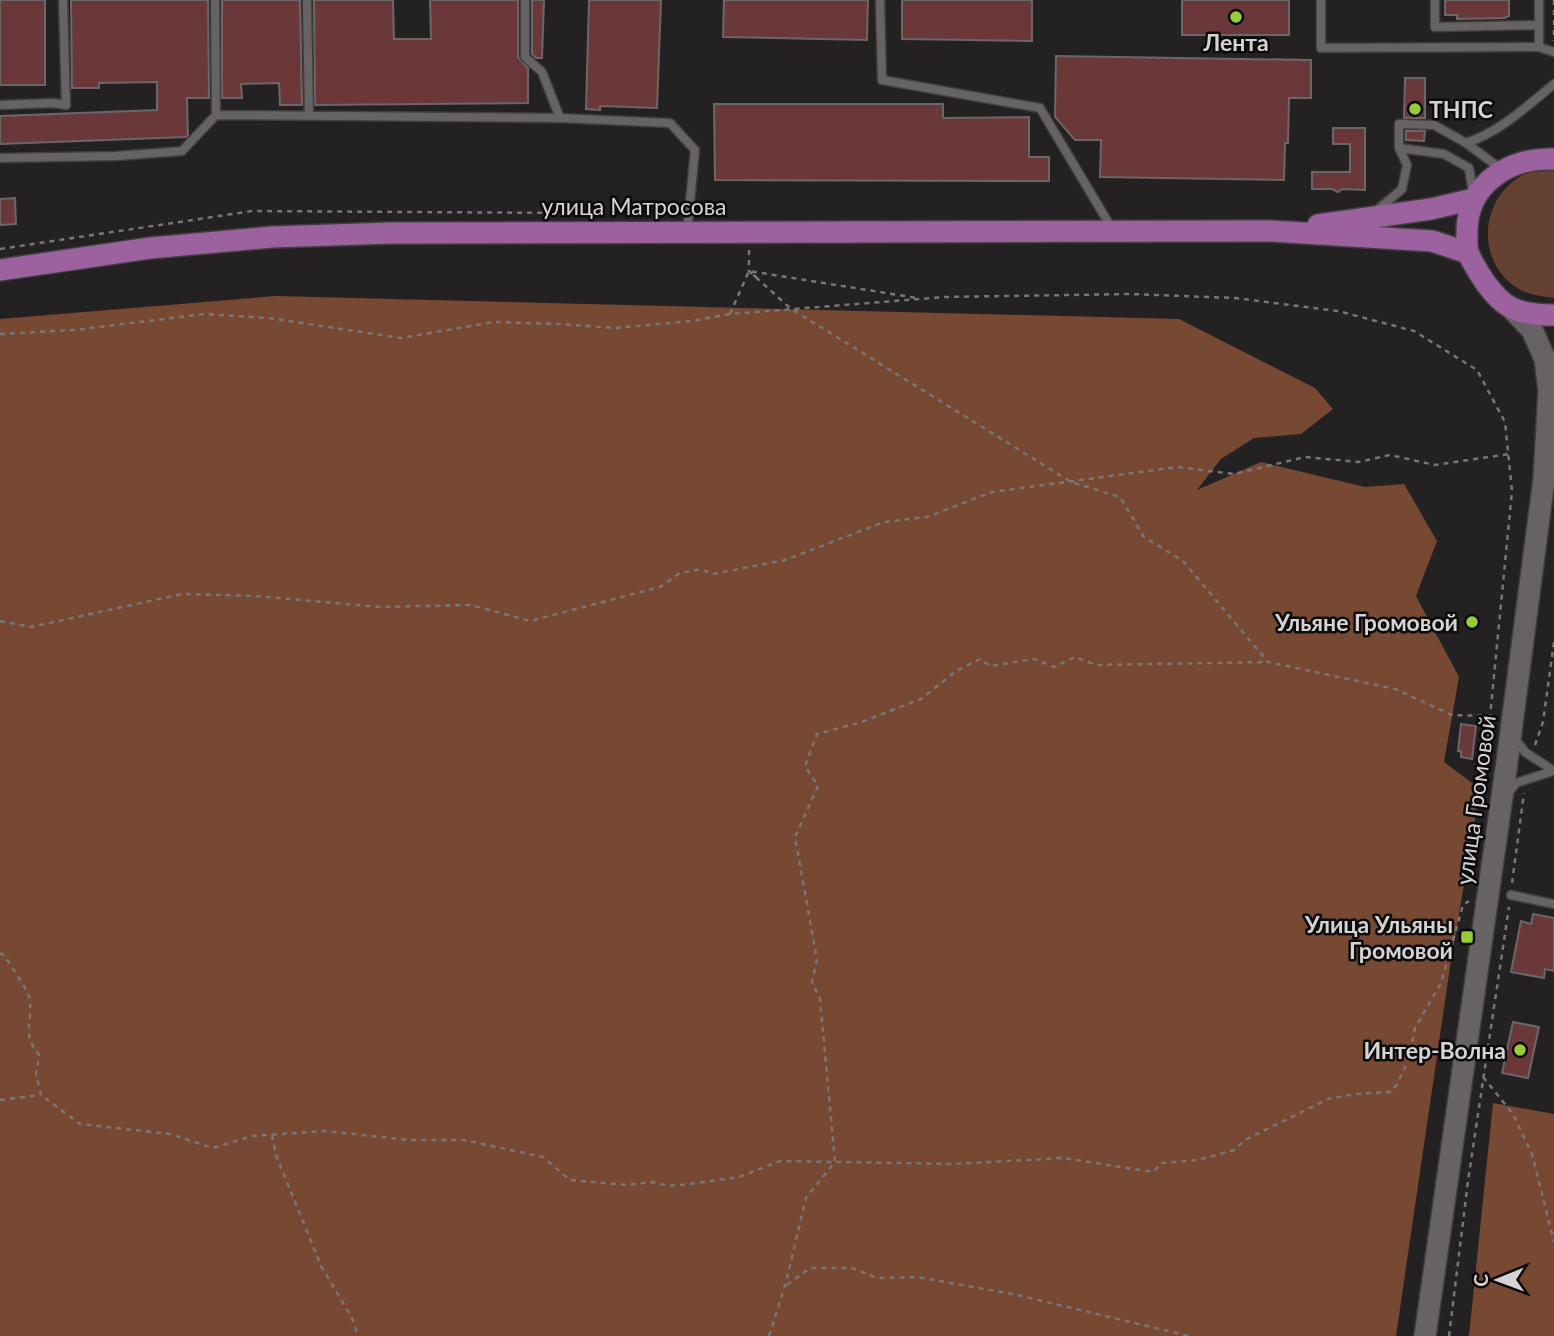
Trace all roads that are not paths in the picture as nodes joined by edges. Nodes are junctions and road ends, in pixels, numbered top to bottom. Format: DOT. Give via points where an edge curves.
graph roads {
  1 [pos="63,0"];
  2 [pos="215,0"];
  3 [pos="307,0"];
  4 [pos="525,0"];
  5 [pos="880,0"];
  6 [pos="1321,0"];
  7 [pos="1435,0"];
  8 [pos="1539,0"];
  9 [pos="1539,25"];
  10 [pos="1539,47"];
  11 [pos="1554,52"];
  12 [pos="1554,84"];
  13 [pos="0,105"];
  14 [pos="216,115"];
  15 [pos="309,116"];
  16 [pos="560,118"];
  17 [pos="1466,143"];
  18 [pos="1554,144"];
  19 [pos="1399,148"];
  20 [pos="0,158"];
  21 [pos="1544,159"];
  22 [pos="1503,171"];
  23 [pos="1474,199"];
  24 [pos="1370,218"];
  25 [pos="1270,231"];
  26 [pos="687,232"];
  27 [pos="1115,233"];
  28 [pos="1468,253"];
  29 [pos="0,270"];
  30 [pos="1511,308"];
  31 [pos="1554,315"];
  32 [pos="1554,434"];
  33 [pos="1544,479"];
  34 [pos="1511,734"];
  35 [pos="1553,771"];
  36 [pos="1502,801"];
  37 [pos="1511,895"];
  38 [pos="1554,904"];
  39 [pos="1425,1336"];
  1 -- 13 [label="lane" via="66,105"];
  2 -- 14 [label="lane"];
  3 -- 15 [label="lane"];
  4 -- 16 [label="lane" via="525,57 542,72"];
  5 -- 27 [label="lane" via="882,80 1040,108"];
  6 -- 10 [label="lane" via="1321,48"];
  7 -- 9 [label="lane" via="1435,27"];
  8 -- 9 [label="lane"];
  9 -- 10 [label="lane"];
  10 -- 11 [label="lane"];
  12 -- 17 [label="lane" via="1482,138"];
  14 -- 15 [label="lane"];
  14 -- 20 [label="lane" via="182,151"];
  15 -- 16 [label="lane"];
  16 -- 26 [label="lane" via="670,123 695,150"];
  17 -- 19 [label="lane" via="1434,125 1399,124"];
  17 -- 22 [label="lane"];
  18 -- 21 [label="main road"];
  19 -- 23 [label="lane" via="1444,154 1468,168"];
  19 -- 24 [label="lane" via="1407,165 1402,189"];
  21 -- 22 [label="main road"];
  22 -- 23 [label="main road" via="1489,179"];
  23 -- 24 [label="main road, улица Матросова"];
  23 -- 28 [label="main road" via="1467,224"];
  24 -- 25 [label="main road, улица Матросова"];
  25 -- 27 [label="main road, улица Матросова"];
  25 -- 28 [label="main road, улица Матросова" via="1432,242"];
  26 -- 27 [label="main road, улица Матросова"];
  26 -- 29 [label="main road, улица Матросова" via="272,237 150,248"];
  28 -- 30 [label="main road" via="1485,284"];
  30 -- 31 [label="main road"];
  30 -- 33 [label="main road, улица Громовой" via="1532,330 1545,359 1549,391"];
  32 -- 33 [label="main road, улица Громовой"];
  33 -- 34 [label="main road, улица Громовой"];
  34 -- 35 [label="lane"];
  34 -- 36 [label="main road, улица Громовой"];
  35 -- 36 [label="lane" via="1517,783"];
  36 -- 39 [label="main road, улица Громовой"];
  37 -- 38 [label="lane"];
}
